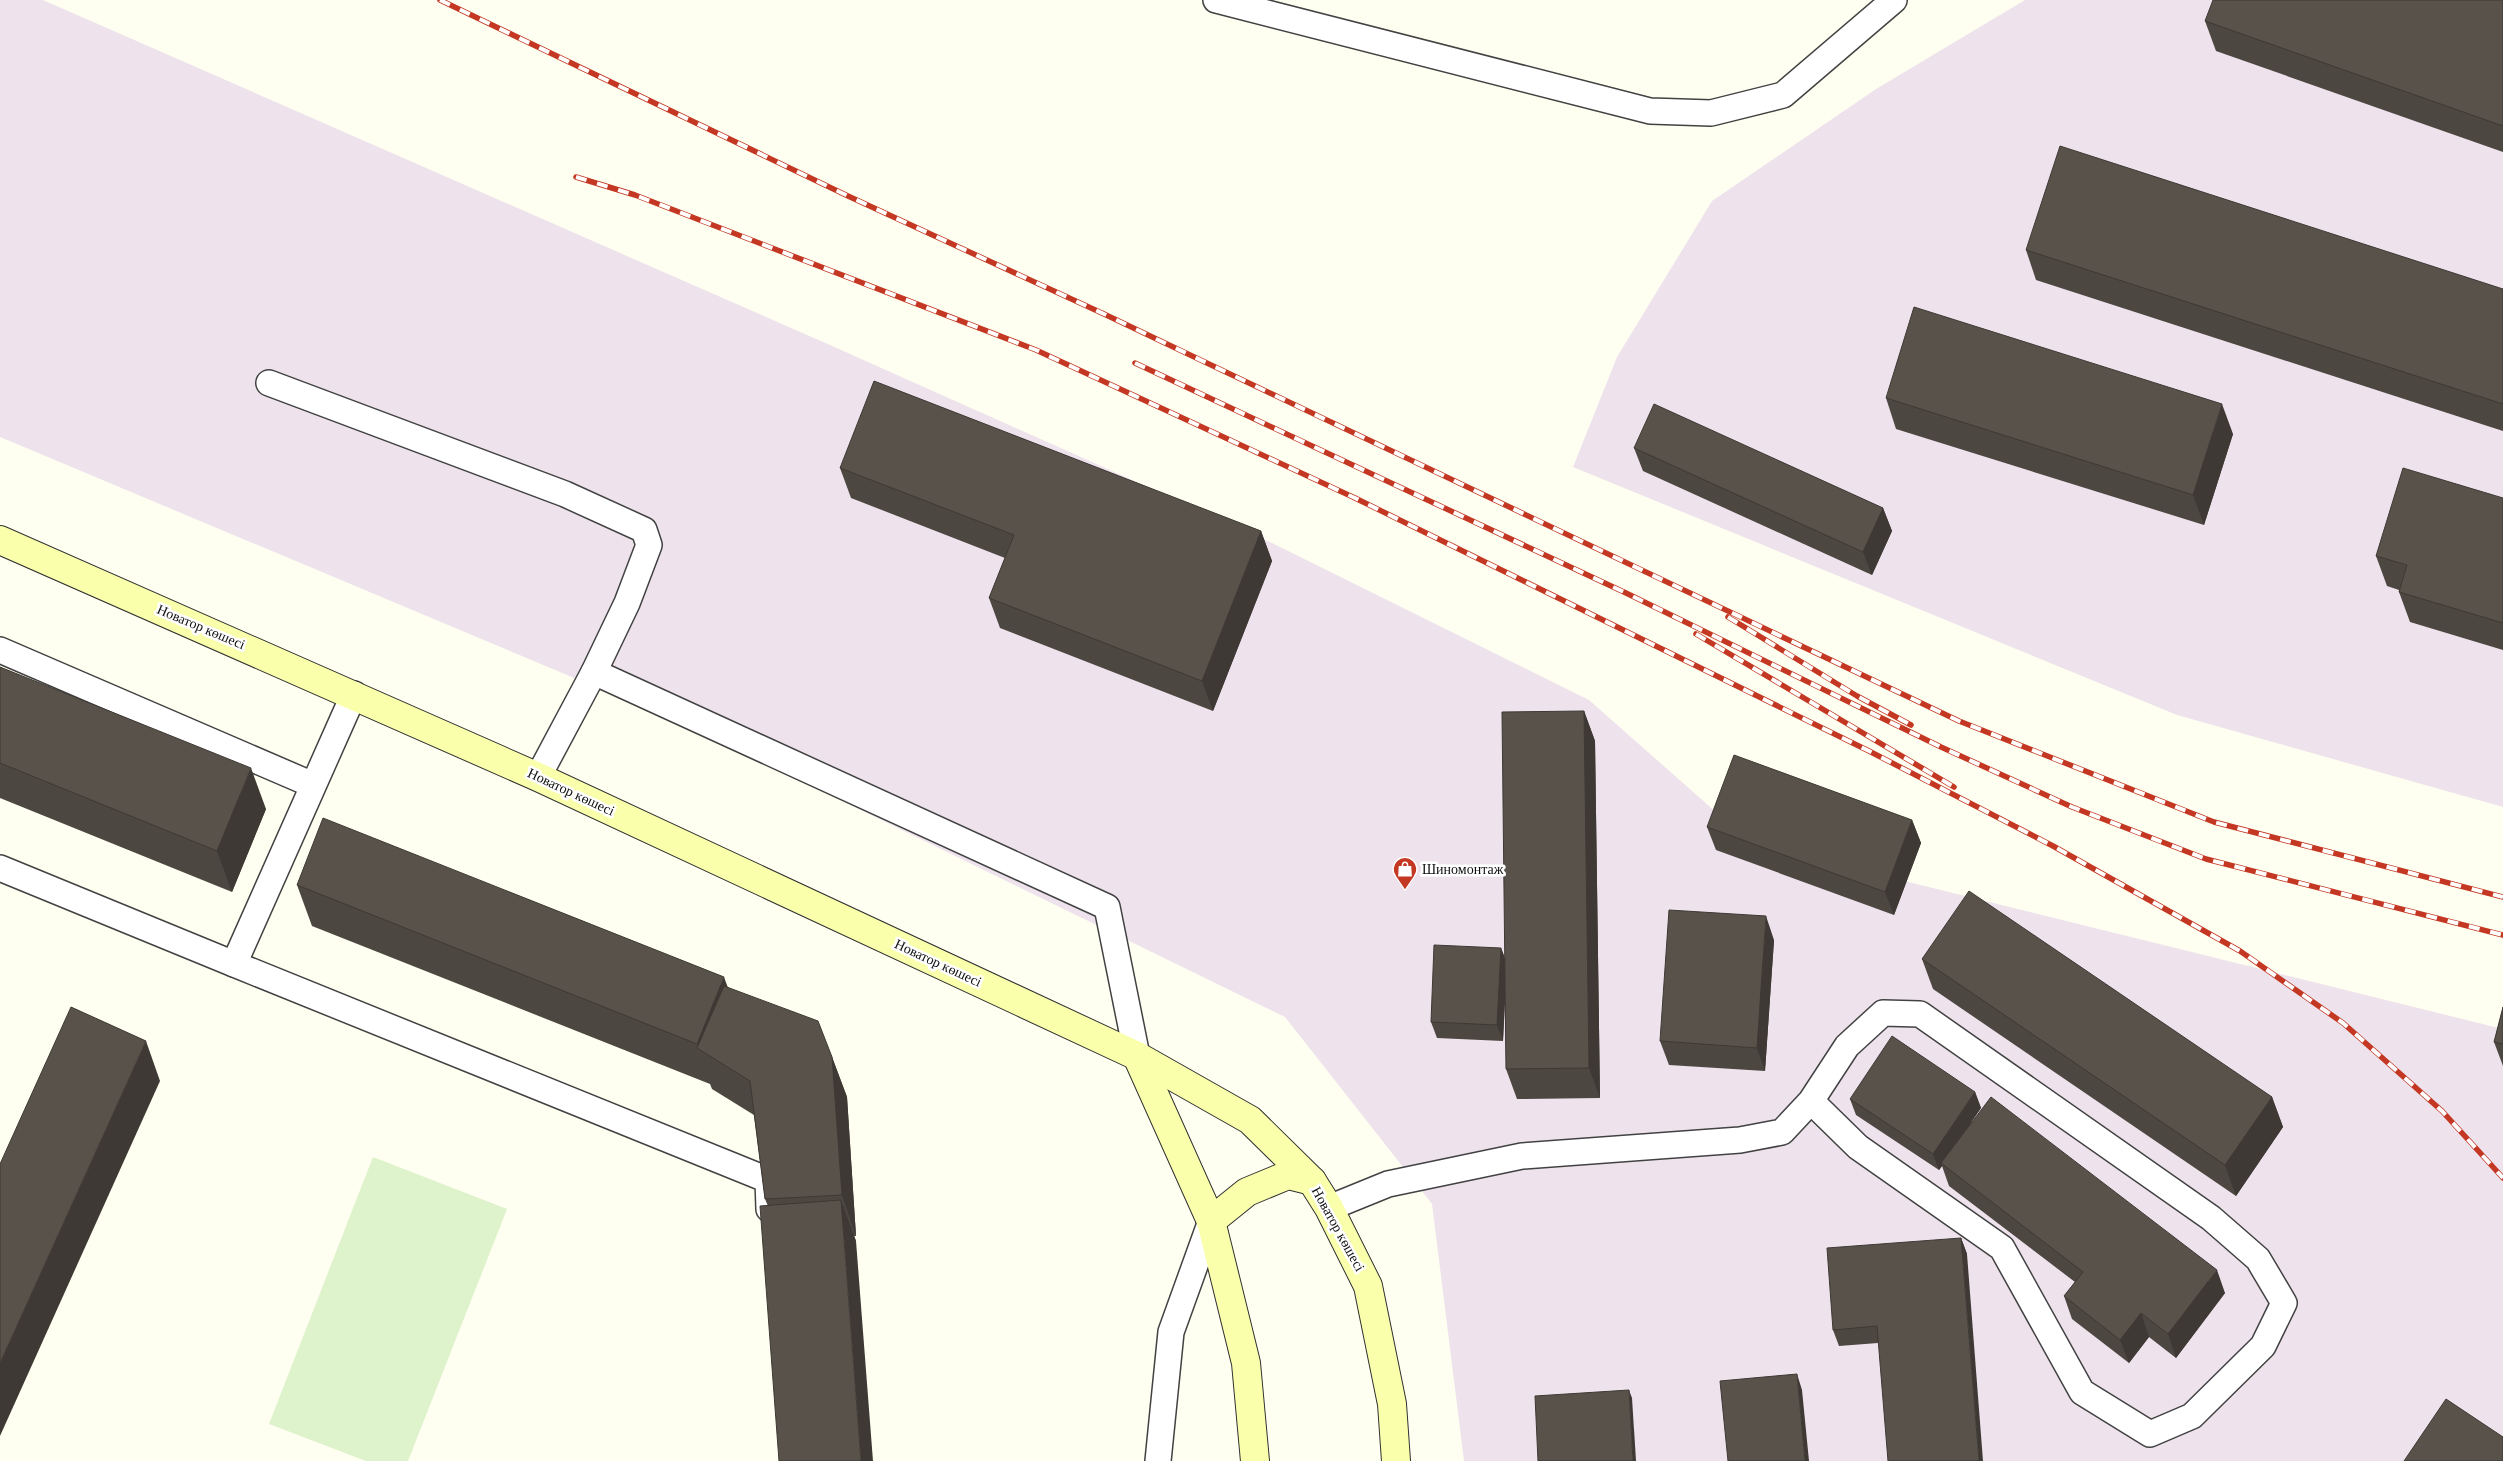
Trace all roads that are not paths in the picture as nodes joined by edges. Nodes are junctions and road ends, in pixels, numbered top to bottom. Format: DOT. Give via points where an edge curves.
graph roads {
  1 [pos="1216,0"];
  2 [pos="1894,0"];
  3 [pos="268,383"];
  4 [pos="0,540"];
  5 [pos="0,650"];
  6 [pos="594,672"];
  7 [pos="354,694"];
  8 [pos="538,776"];
  9 [pos="314,784"];
  10 [pos="0,868"];
  11 [pos="234,964"];
  12 [pos="1138,1056"];
  13 [pos="1811,1101"];
  14 [pos="1312,1181"];
  15 [pos="1329,1208"];
  16 [pos="1211,1221"];
  17 [pos="770,1229"];
  18 [pos="1158,1461"];
  19 [pos="1255,1461"];
  20 [pos="1396,1461"];
  1 -- 2 [label="lane" via="1650,111 1711,112 1783,95"];
  3 -- 6 [label="lane" via="565,494 644,530 649,545 627,603"];
  4 -- 7 [label="main road, Новатор көшесі"];
  5 -- 9 [label="lane"];
  6 -- 8 [label="lane"];
  6 -- 12 [label="lane" via="1107,907"];
  7 -- 8 [label="main road, Новатор көшесі"];
  7 -- 9 [label="lane"];
  8 -- 12 [label="main road, Новатор көшесі"];
  9 -- 11 [label="lane"];
  10 -- 11 [label="lane"];
  11 -- 17 [label="lane" via="768,1180"];
  12 -- 14 [label="main road, Новатор көшесі" via="1250,1120"];
  12 -- 16 [label="main road"];
  13 -- 13 [label="lane" via="1847,1046 1883,1013 1920,1014 2211,1218 2258,1259 2284,1303 2263,1346 2192,1416 2150,1434 2082,1392 2002,1248 1858,1147"];
  13 -- 15 [label="lane" via="1782,1132 1740,1140 1522,1156 1388,1184"];
  14 -- 15 [label="main road, Новатор көшесі"];
  14 -- 16 [label="main road" via="1288,1175 1280,1178 1247,1192"];
  15 -- 20 [label="main road, Новатор көшесі" via="1368,1286 1392,1404"];
  16 -- 18 [label="lane" via="1171,1332"];
  16 -- 19 [label="main road" via="1246,1363"];
}
